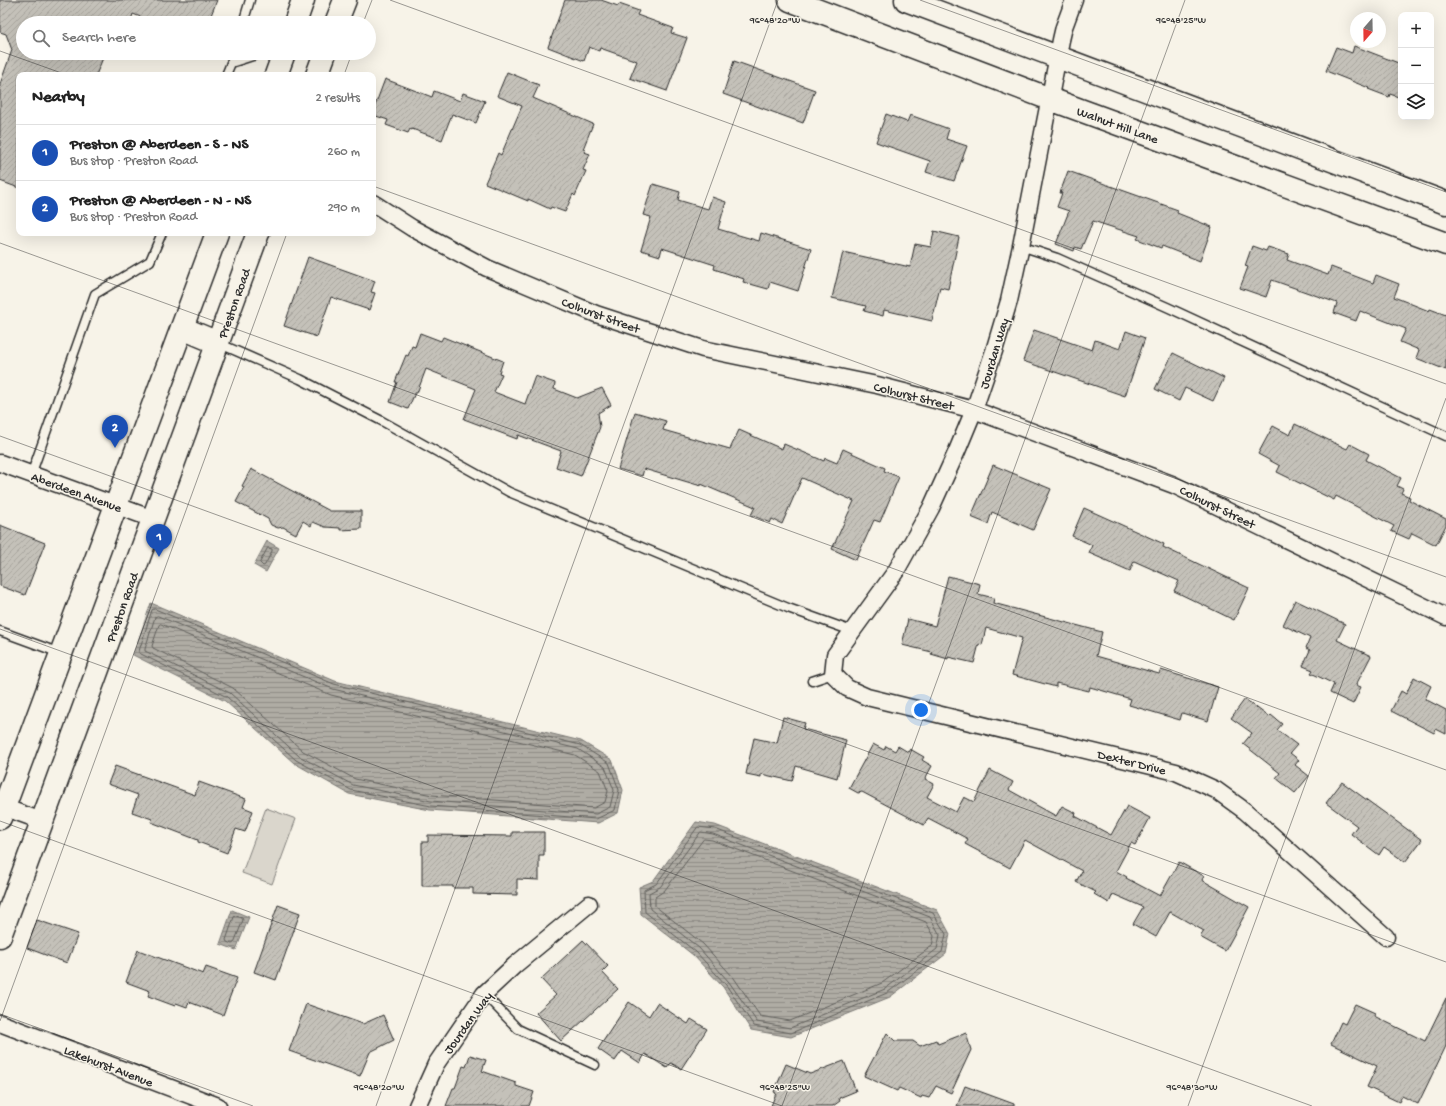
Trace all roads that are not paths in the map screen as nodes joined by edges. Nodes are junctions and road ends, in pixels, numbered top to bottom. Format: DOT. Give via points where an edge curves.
graph roads {
  1 [pos="250,0"];
  2 [pos="303,0"];
  3 [pos="344,0"];
  4 [pos="790,0"];
  5 [pos="906,0"];
  6 [pos="1074,0"];
  7 [pos="245,16"];
  8 [pos="297,16"];
  9 [pos="338,16"];
  10 [pos="1057,57"];
  11 [pos="232,60"];
  12 [pos="240,60"];
  13 [pos="281,60"];
  14 [pos="322,60"];
  15 [pos="231,63"];
  16 [pos="227,72"];
  17 [pos="277,72"];
  18 [pos="318,72"];
  19 [pos="1050,99"];
  20 [pos="1446,203"];
  21 [pos="376,205"];
  22 [pos="161,236"];
  23 [pos="216,236"];
  24 [pos="257,236"];
  25 [pos="1446,244"];
  26 [pos="1022,246"];
  27 [pos="182,328"];
  28 [pos="218,343"];
  29 [pos="974,410"];
  30 [pos="1446,436"];
  31 [pos="0,463"];
  32 [pos="31,475"];
  33 [pos="116,505"];
  34 [pos="153,519"];
  35 [pos="1446,617"];
  36 [pos="0,631"];
  37 [pos="852,631"];
  38 [pos="61,654"];
  39 [pos="833,674"];
  40 [pos="812,681"];
  41 [pos="1,810"];
  42 [pos="42,821"];
  43 [pos="588,904"];
  44 [pos="0,936"];
  45 [pos="1386,937"];
  46 [pos="484,994"];
  47 [pos="0,1024"];
  48 [pos="595,1065"];
  49 [pos="218,1106"];
  50 [pos="417,1106"];
  1 -- 7 [label="lane"];
  2 -- 8 [label="main road"];
  3 -- 9 [label="main road"];
  4 -- 19 [label="main road, Walnut Hill Lane"];
  5 -- 10 [label="main road"];
  6 -- 10 [label="street, Jourdan Way"];
  10 -- 19 [label="street, Jourdan Way"];
  10 -- 20 [label="main road"];
  11 -- 15 [label="lane"];
  12 -- 15 [label="lane"];
  13 -- 17 [label="main road"];
  14 -- 18 [label="main road"];
  15 -- 16 [label="lane"];
  19 -- 25 [label="main road, Walnut Hill Lane"];
  19 -- 26 [label="street, Jourdan Way"];
  21 -- 29 [label="street, Colhurst Street" via="412,228 487,268 596,314 703,349 876,385"];
  22 -- 32 [label="lane" via="150,261 96,294"];
  23 -- 27 [label="main road"];
  24 -- 28 [label="main road, Preston Road"];
  26 -- 29 [label="street, Jourdan Way" via="1009,301"];
  26 -- 30 [label="lane" via="1057,258 1167,307"];
  27 -- 28 [label="main road"];
  27 -- 33 [label="main road"];
  28 -- 34 [label="main road, Preston Road"];
  28 -- 37 [label="lane" via="300,379 509,492 788,608"];
  29 -- 35 [label="street, Colhurst Street" via="1174,485"];
  29 -- 37 [label="street, Jourdan Way" via="931,508 896,571"];
  31 -- 32 [label="street, Aberdeen Avenue"];
  32 -- 33 [label="street, Aberdeen Avenue"];
  33 -- 34 [label="street, Aberdeen Avenue"];
  33 -- 38 [label="main road"];
  34 -- 42 [label="main road, Preston Road"];
  36 -- 38 [label="lane"];
  37 -- 39 [label="street, Jourdan Way" via="835,655"];
  38 -- 41 [label="main road"];
  39 -- 40 [label="lane"];
  39 -- 45 [label="street, Dexter Drive" via="847,688 867,697 1176,772 1216,790 1245,811"];
  41 -- 42 [label="street"];
  42 -- 44 [label="main road, Preston Road"];
  43 -- 46 [label="street, Jourdan Way"];
  46 -- 48 [label="lane" via="518,1030"];
  46 -- 50 [label="street, Jourdan Way" via="436,1064"];
  47 -- 49 [label="street, Lakehurst Avenue"];
}
